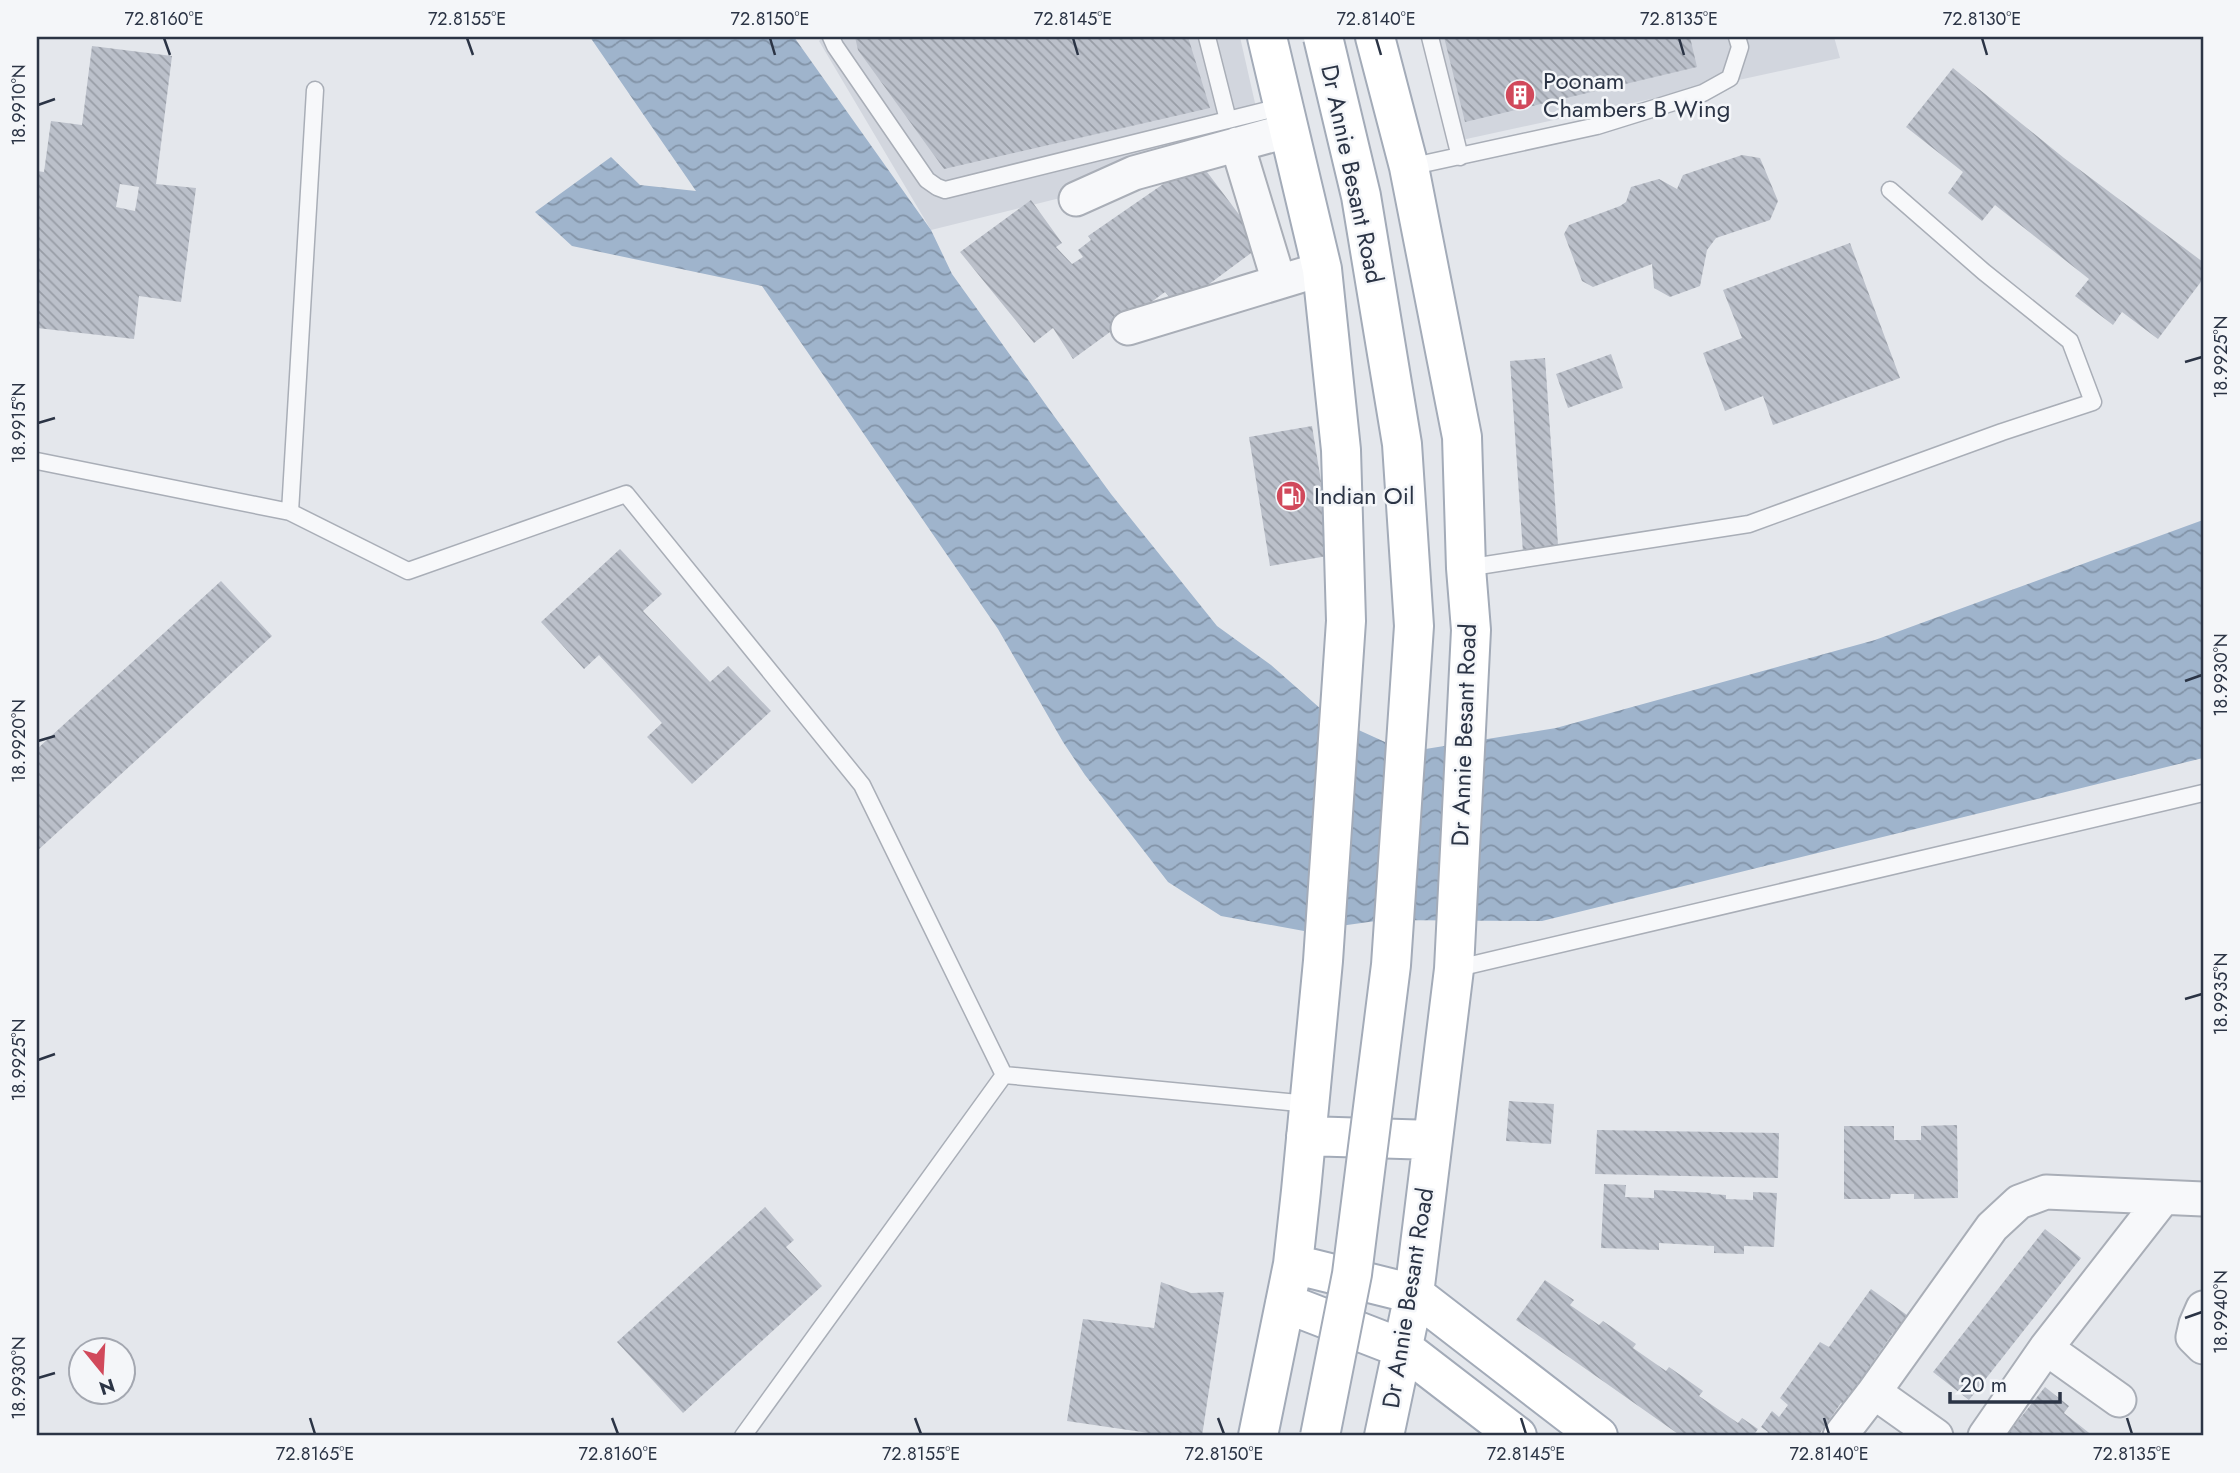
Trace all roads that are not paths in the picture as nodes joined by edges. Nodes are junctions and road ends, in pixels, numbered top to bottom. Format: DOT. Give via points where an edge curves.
graph roads {
  1 [pos="831,37"];
  2 [pos="1207,37"];
  3 [pos="1267,37"];
  4 [pos="1322,37"];
  5 [pos="1375,37"];
  6 [pos="1430,37"];
  7 [pos="1737,37"];
  8 [pos="315,90"];
  9 [pos="1287,118"];
  10 [pos="1232,132"];
  11 [pos="1460,157"];
  12 [pos="1409,167"];
  13 [pos="1889,190"];
  14 [pos="1076,200"];
  15 [pos="1322,269"];
  16 [pos="1279,282"];
  17 [pos="1128,328"];
  18 [pos="37,461"];
  19 [pos="289,512"];
  20 [pos="1465,568"];
  21 [pos="2203,793"];
  22 [pos="1454,969"];
  23 [pos="1004,1075"];
  24 [pos="1307,1120"];
  25 [pos="1433,1140"];
  26 [pos="2163,1198"];
  27 [pos="2203,1199"];
  28 [pos="1293,1264"];
  29 [pos="1413,1294"];
  30 [pos="1285,1303"];
  31 [pos="2203,1308"];
  32 [pos="2046,1348"];
  33 [pos="2203,1348"];
  34 [pos="1404,1349"];
  35 [pos="1874,1392"];
  36 [pos="2119,1400"];
  37 [pos="743,1436"];
  38 [pos="1258,1436"];
  39 [pos="1320,1436"];
  40 [pos="1384,1436"];
  41 [pos="1517,1436"];
  42 [pos="1598,1436"];
  43 [pos="1840,1436"];
  44 [pos="1936,1436"];
  45 [pos="1985,1436"];
  1 -- 10 [label="lane" via="927,180 945,190"];
  2 -- 10 [label="lane"];
  3 -- 9 [label="main road, Dr Annie Besant Road"];
  4 -- 39 [label="main road, Dr Annie Besant Road, bridge" via="1362,196 1402,444 1414,626 1391,965 1352,1273"];
  5 -- 12 [label="main road, Dr Annie Besant Road"];
  6 -- 11 [label="lane"];
  7 -- 11 [label="lane" via="1740,47 1730,78 1703,93 1597,126"];
  8 -- 19 [label="lane"];
  9 -- 10 [label="street"];
  9 -- 15 [label="main road, Dr Annie Besant Road"];
  10 -- 14 [label="street"];
  10 -- 16 [label="street"];
  11 -- 12 [label="lane"];
  12 -- 20 [label="main road, Dr Annie Besant Road" via="1462,437"];
  13 -- 20 [label="lane" via="2070,341 2093,402 1749,524"];
  15 -- 16 [label="street"];
  15 -- 24 [label="main road, Dr Annie Besant Road" via="1341,450 1346,621 1324,961"];
  16 -- 17 [label="street"];
  18 -- 19 [label="lane"];
  19 -- 23 [label="lane" via="408,571 626,494 862,785"];
  20 -- 22 [label="main road, Dr Annie Besant Road" via="1471,630"];
  21 -- 22 [label="lane"];
  22 -- 25 [label="main road, Dr Annie Besant Road"];
  23 -- 24 [label="lane"];
  23 -- 37 [label="lane"];
  24 -- 25 [label="main road"];
  24 -- 28 [label="main road"];
  25 -- 29 [label="main road, Dr Annie Besant Road"];
  26 -- 27 [label="street"];
  26 -- 32 [label="street"];
  26 -- 35 [label="street" via="2046,1192 2019,1202 1992,1227"];
  28 -- 29 [label="main road"];
  28 -- 30 [label="main road"];
  29 -- 34 [label="main road, Dr Annie Besant Road"];
  29 -- 42 [label="main road"];
  30 -- 34 [label="main road"];
  30 -- 38 [label="main road"];
  31 -- 33 [label="street" via="2193,1337"];
  32 -- 36 [label="street"];
  32 -- 45 [label="street"];
  34 -- 40 [label="main road, Dr Annie Besant Road"];
  34 -- 41 [label="main road"];
  35 -- 43 [label="street"];
  35 -- 44 [label="street"];
}
